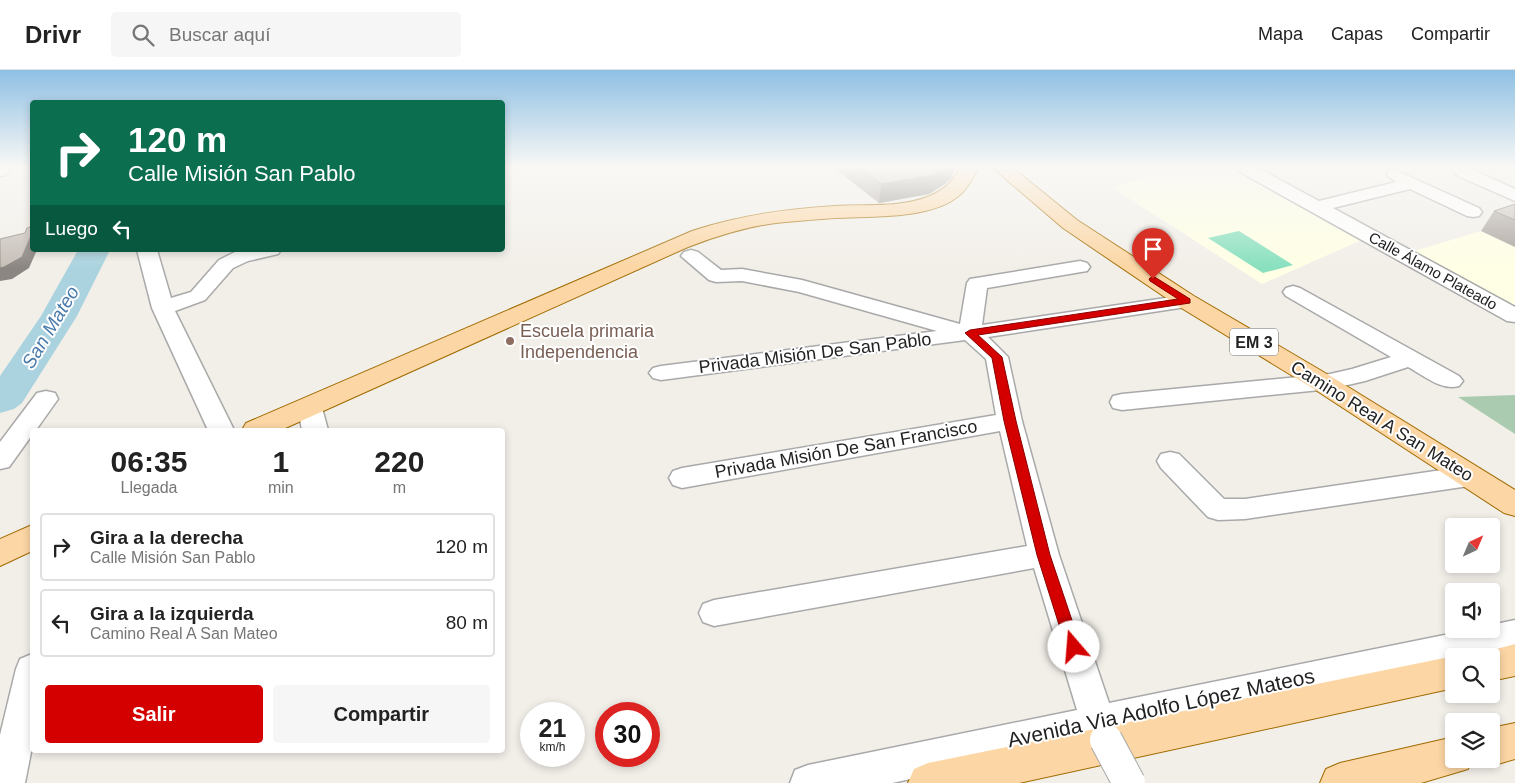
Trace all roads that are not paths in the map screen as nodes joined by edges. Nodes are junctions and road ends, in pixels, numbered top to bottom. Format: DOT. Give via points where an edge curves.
graph roads {
  1 [pos="933,201"];
  2 [pos="1042,201"];
  3 [pos="1308,201"];
  4 [pos="1336,201"];
  5 [pos="1450,201"];
  6 [pos="1317,206"];
  7 [pos="1473,212"];
  8 [pos="148,252"];
  9 [pos="261,252"];
  10 [pos="691,256"];
  11 [pos="1080,267"];
  12 [pos="1293,292"];
  13 [pos="1186,301"];
  14 [pos="163,308"];
  15 [pos="1515,316"];
  16 [pos="970,333"];
  17 [pos="1410,358"];
  18 [pos="661,373"];
  19 [pos="1451,381"];
  20 [pos="1323,383"];
  21 [pos="46,399"];
  22 [pos="1122,402"];
  23 [pos="313,419"];
  24 [pos="1010,421"];
  25 [pos="220,428"];
  26 [pos="266,428"];
  27 [pos="0,460"];
  28 [pos="1170,462"];
  29 [pos="1469,476"];
  30 [pos="682,478"];
  31 [pos="1515,505"];
  32 [pos="30,538"];
  33 [pos="0,553"];
  34 [pos="1044,555"];
  35 [pos="714,613"];
  36 [pos="1515,634"];
  37 [pos="1515,660"];
  38 [pos="1500,663"];
  39 [pos="1445,674"];
  40 [pos="30,678"];
  41 [pos="1102,730"];
  42 [pos="1515,741"];
  43 [pos="1500,745"];
  44 [pos="1445,758"];
  45 [pos="7,783"];
  46 [pos="808,783"];
  47 [pos="928,783"];
  48 [pos="1130,783"];
  49 [pos="1340,783"];
  1 -- 23 [label="main road" via="913,207 757,220 717,230 681,243"];
  2 -- 13 [label="main road, Camino Real A San Mateo / EM 3" via="1070,224"];
  3 -- 6 [label="street, Calle Álamo Plateado"];
  4 -- 6 [label="street"];
  5 -- 7 [label="street"];
  6 -- 15 [label="street, Calle Álamo Plateado"];
  8 -- 14 [label="street"];
  9 -- 14 [label="street" via="226,264 198,296"];
  10 -- 16 [label="street" via="708,280 742,275 802,286"];
  11 -- 16 [label="street" via="977,283"];
  12 -- 17 [label="street"];
  13 -- 16 [label="street, Privada Misión De San Pablo"];
  13 -- 20 [label="main road, Camino Real A San Mateo / EM 3"];
  14 -- 25 [label="street"];
  16 -- 18 [label="street, Privada Misión De San Pablo"];
  16 -- 24 [label="street" via="997,357"];
  17 -- 19 [label="street"];
  17 -- 20 [label="street" via="1345,380"];
  20 -- 22 [label="street"];
  20 -- 29 [label="main road, Camino Real A San Mateo / EM 3"];
  21 -- 27 [label="street"];
  23 -- 26 [label="main road"];
  24 -- 30 [label="street, Privada Misión De San Francisco"];
  24 -- 34 [label="street"];
  28 -- 29 [label="street" via="1218,510 1245,509"];
  29 -- 31 [label="main road, Camino Real A San Mateo / EM 3"];
  32 -- 33 [label="main road"];
  34 -- 35 [label="street"];
  34 -- 41 [label="street"];
  36 -- 41 [label="street, Avenida Via Adolfo López Mateos"];
  37 -- 38 [label="main road"];
  39 -- 47 [label="main road, Avenida Via Adolfo López Mateos"];
  40 -- 45 [label="street"];
  41 -- 46 [label="street, Avenida Via Adolfo López Mateos"];
  41 -- 48 [label="street, bridge"];
  42 -- 43 [label="main road"];
  44 -- 49 [label="main road"];
}
